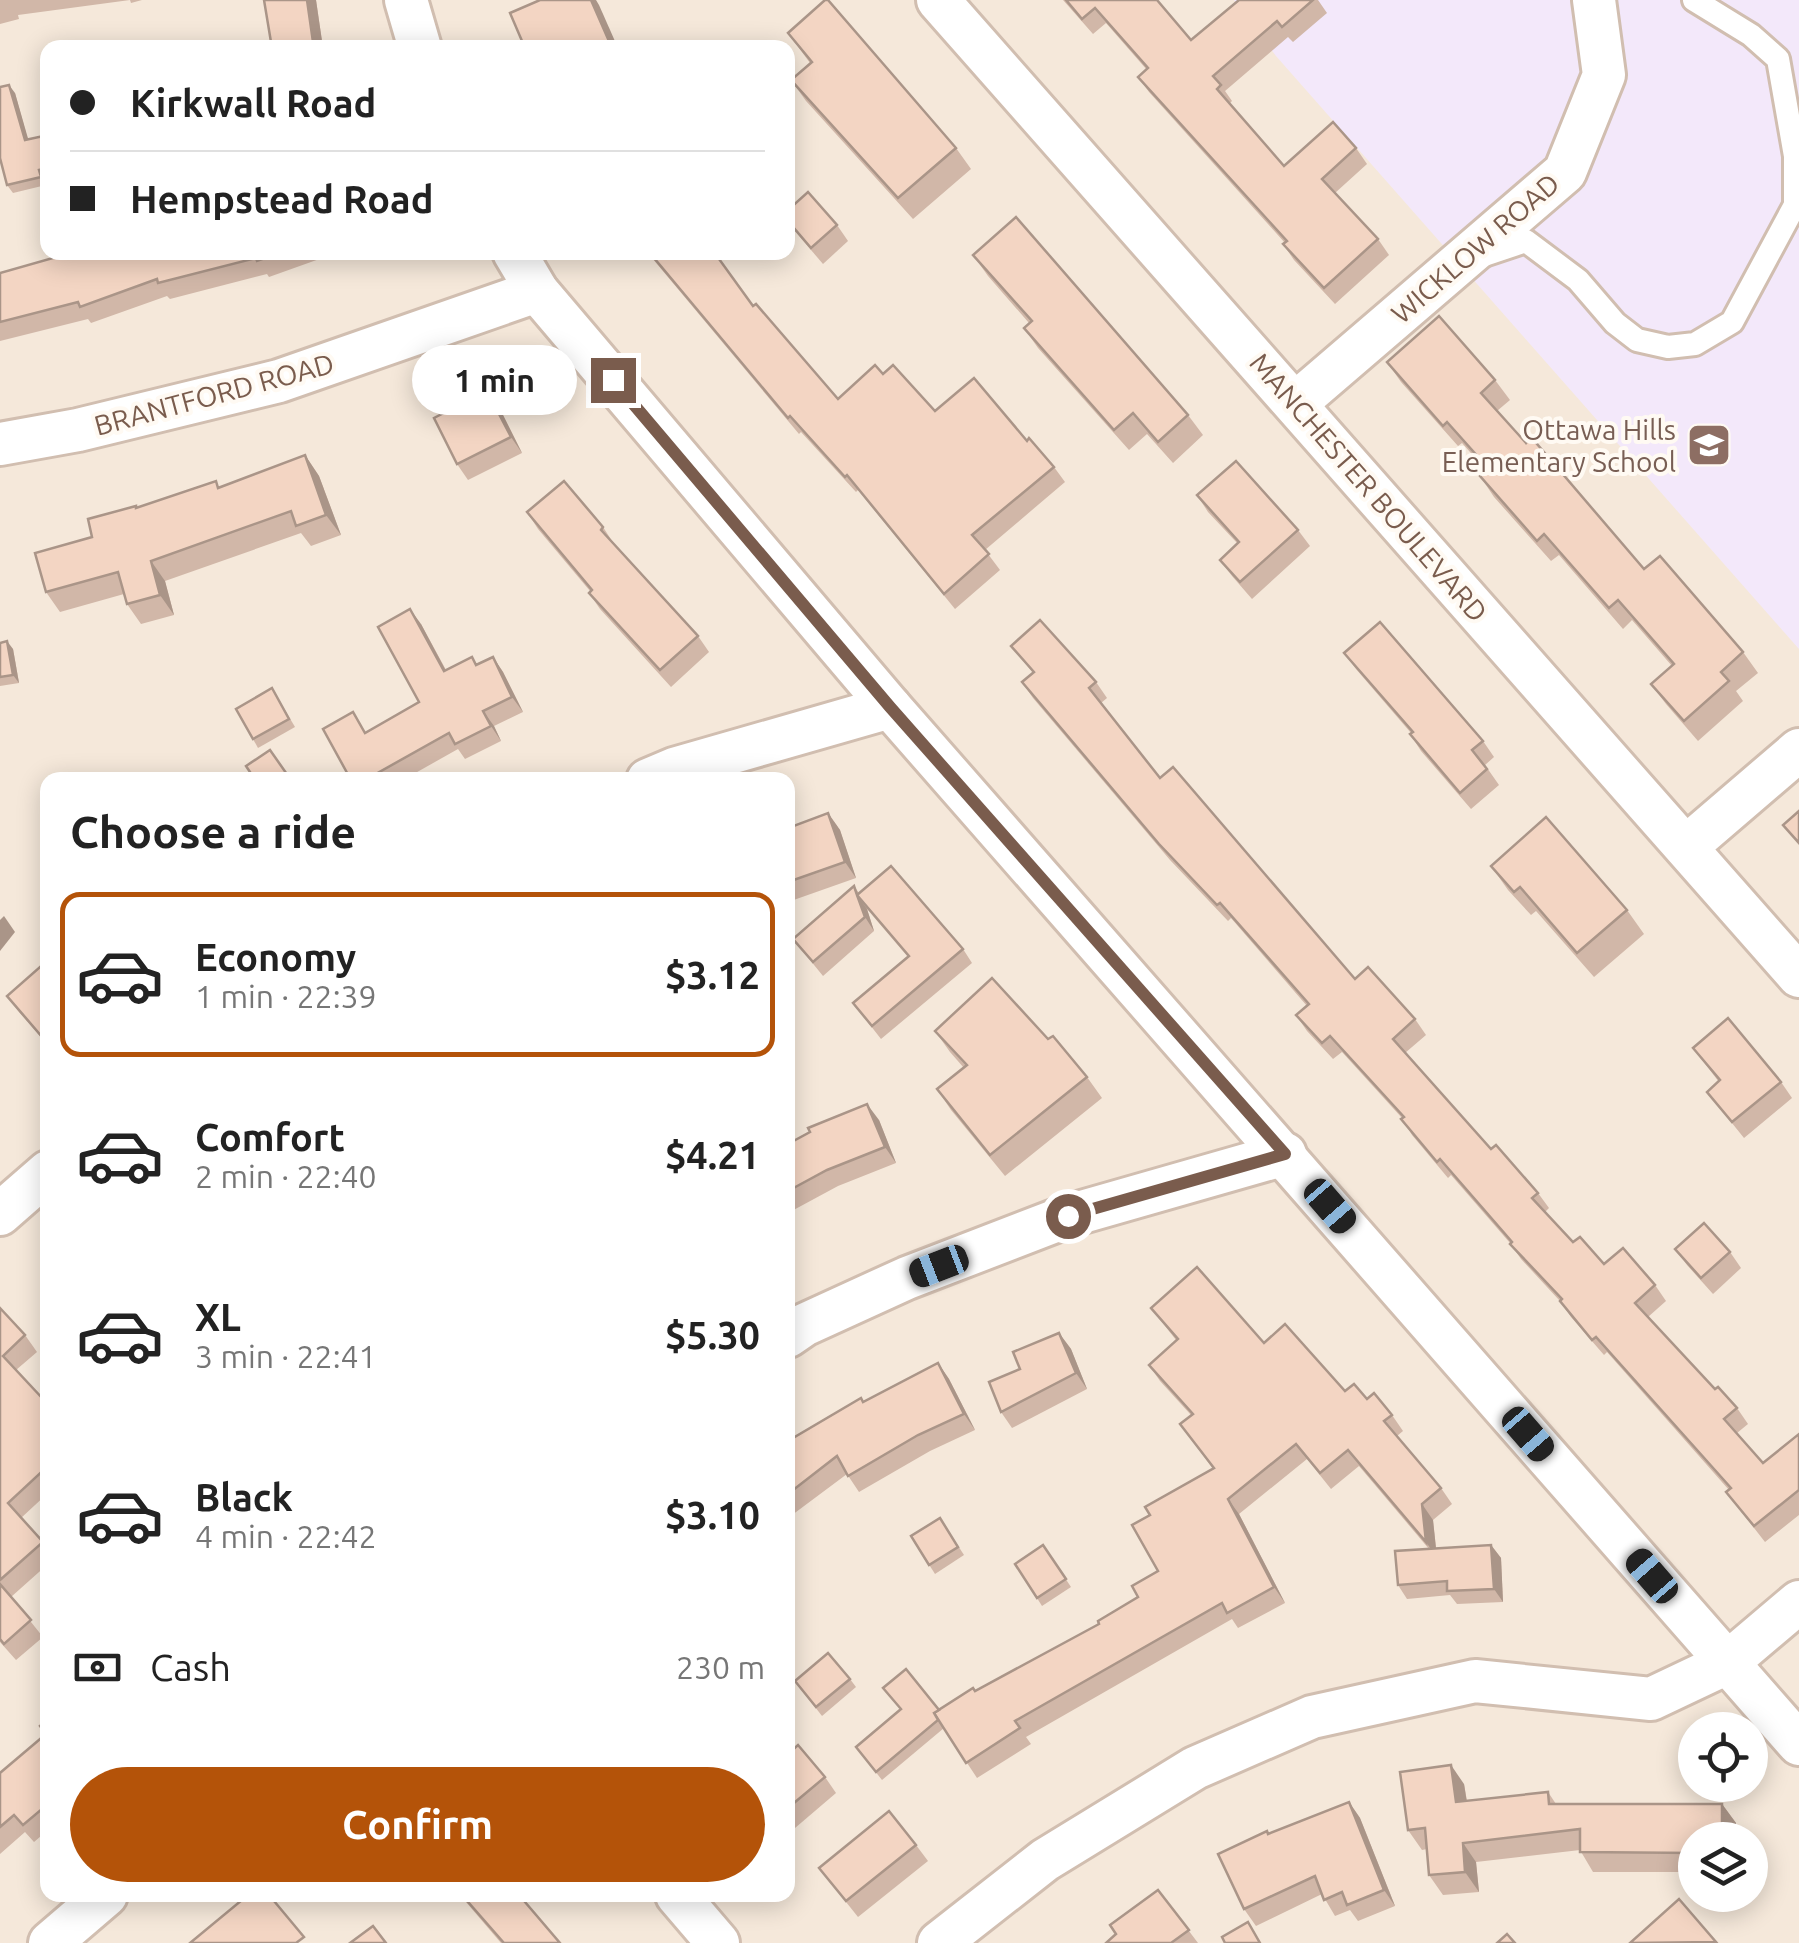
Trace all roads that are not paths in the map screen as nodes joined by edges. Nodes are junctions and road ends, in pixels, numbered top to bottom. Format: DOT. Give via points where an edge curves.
graph roads {
  1 [pos="406,0"];
  2 [pos="938,0"];
  3 [pos="1594,0"];
  4 [pos="1694,0"];
  5 [pos="418,40"];
  6 [pos="519,260"];
  7 [pos="1458,265"];
  8 [pos="538,291"];
  9 [pos="1296,403"];
  10 [pos="0,444"];
  11 [pos="890,707"];
  12 [pos="1799,750"];
  13 [pos="667,772"];
  14 [pos="1686,847"];
  15 [pos="1799,976"];
  16 [pos="1285,1154"];
  17 [pos="795,1331"];
  18 [pos="1799,1602"];
  19 [pos="1727,1664"];
  20 [pos="1799,1744"];
  21 [pos="98,1902"];
  22 [pos="683,1902"];
  23 [pos="50,1943"];
  24 [pos="718,1943"];
  25 [pos="940,1943"];
  1 -- 5 [label="street"];
  2 -- 9 [label="street, MANCHESTER BOULEVARD"];
  3 -- 7 [label="street, WICKLOW ROAD" via="1604,76 1565,172"];
  4 -- 7 [label="lane" via="1778,59 1795,156 1795,205 1732,322 1695,344 1637,340 1578,280 1526,241"];
  6 -- 8 [label="street"];
  7 -- 9 [label="street, WICKLOW ROAD"];
  8 -- 10 [label="street, BRANTFORD ROAD" via="279,381"];
  8 -- 11 [label="street"];
  9 -- 14 [label="street, MANCHESTER BOULEVARD"];
  11 -- 13 [label="street"];
  11 -- 16 [label="street"];
  12 -- 14 [label="street"];
  14 -- 15 [label="street, MANCHESTER BOULEVARD"];
  16 -- 17 [label="street" via="1068,1216 906,1278"];
  16 -- 19 [label="street"];
  18 -- 19 [label="street"];
  19 -- 20 [label="street"];
  19 -- 25 [label="street" via="1651,1699 1475,1682 1312,1717 1195,1768 1045,1860"];
  21 -- 23 [label="street"];
  22 -- 24 [label="street"];
}
